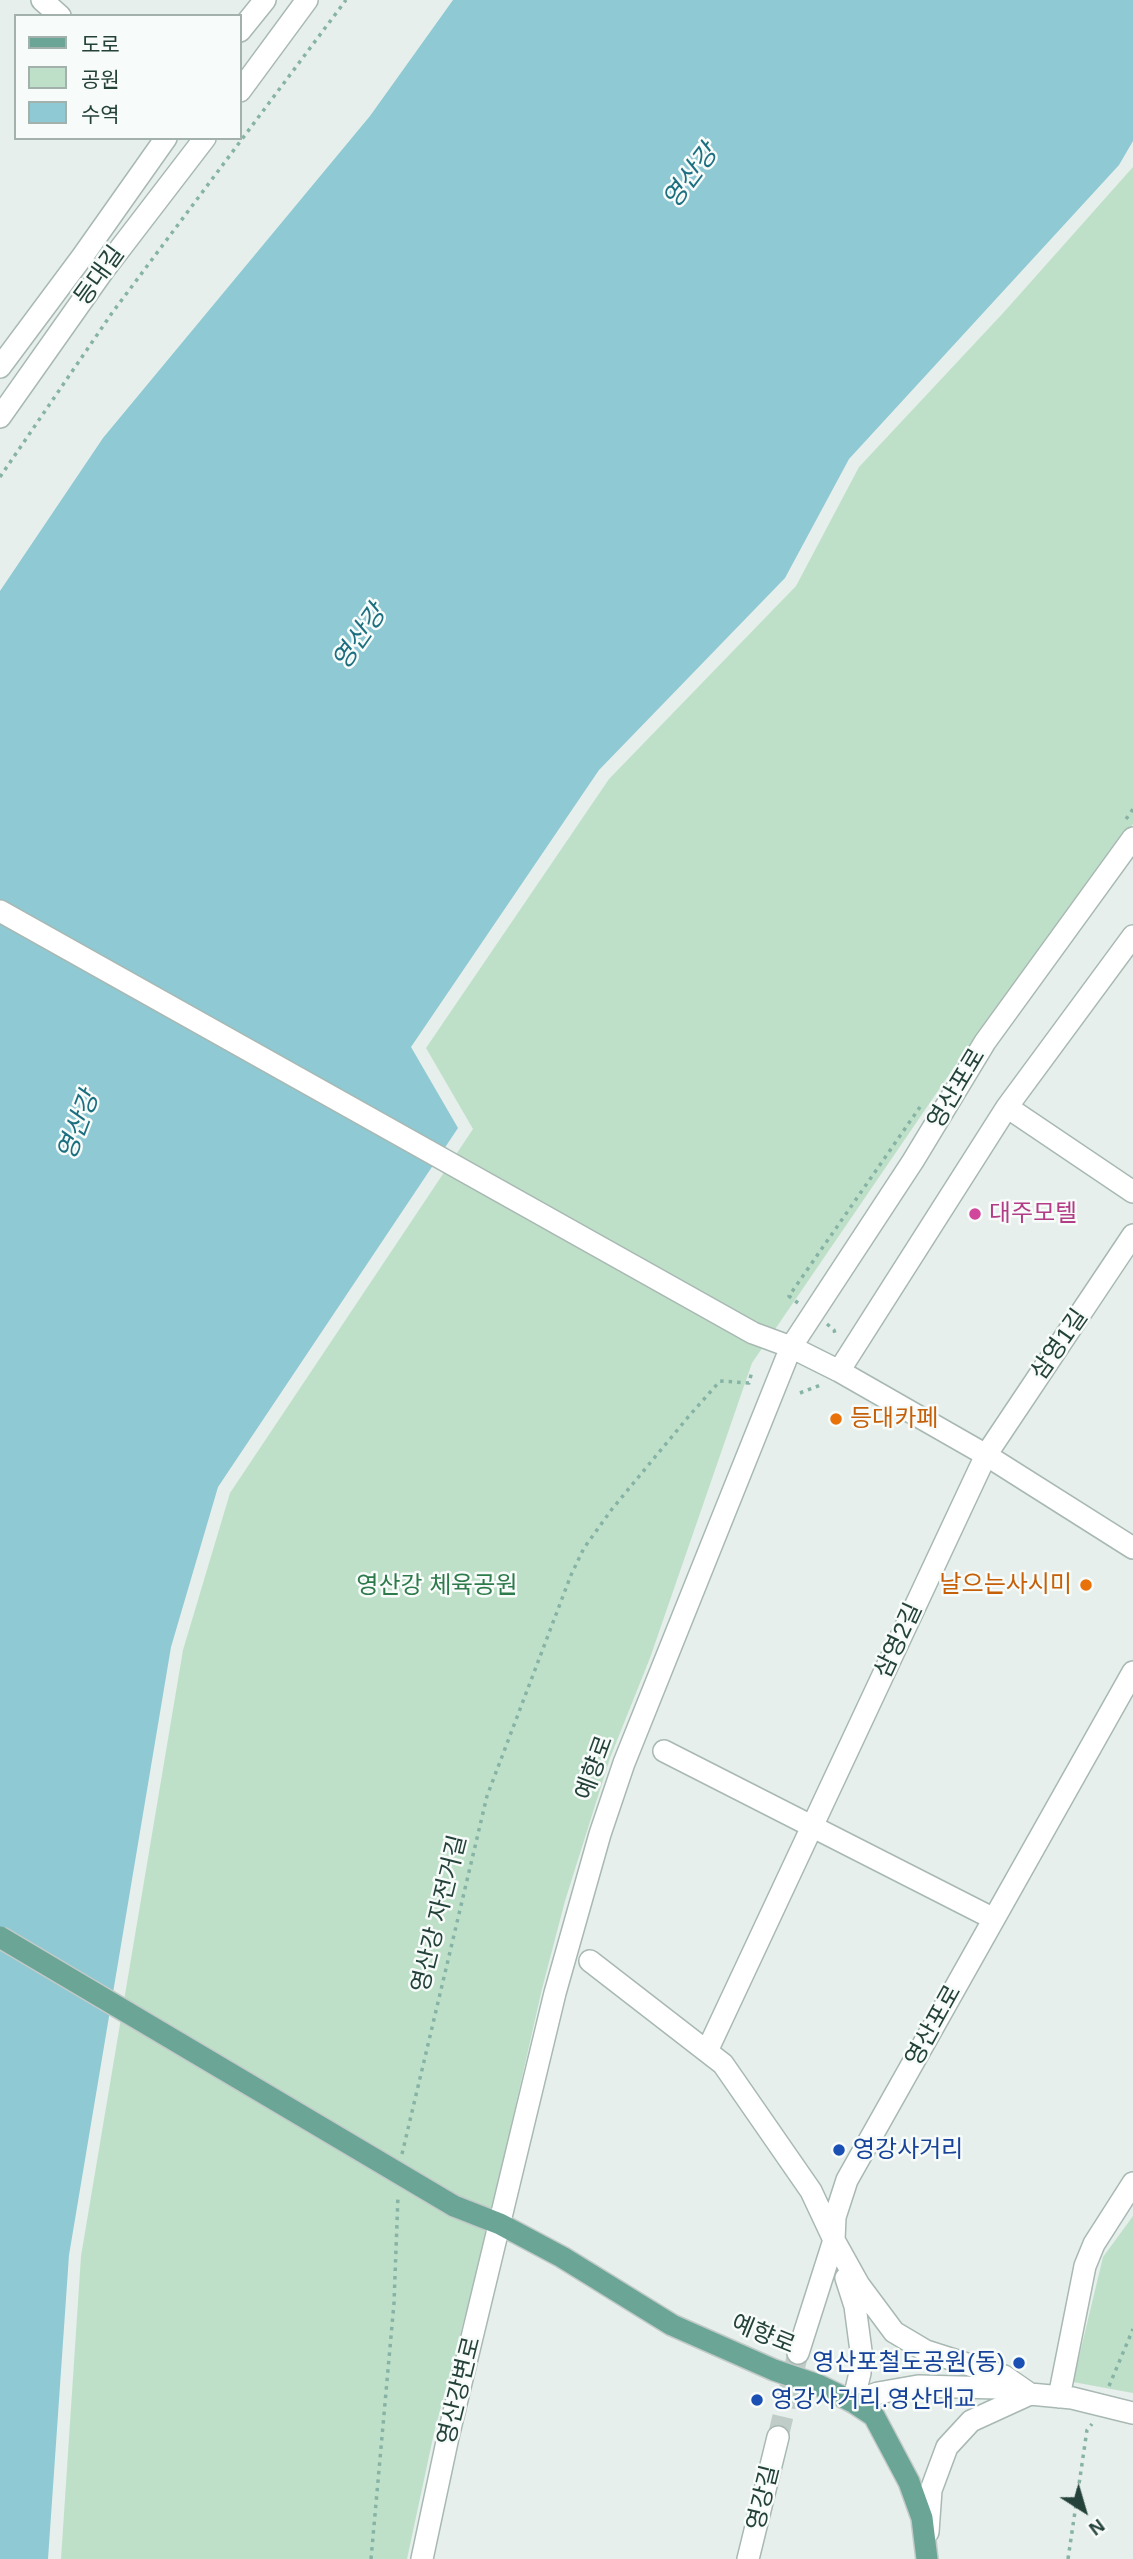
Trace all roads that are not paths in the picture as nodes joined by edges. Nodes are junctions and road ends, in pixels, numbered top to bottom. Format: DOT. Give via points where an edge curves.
graph roads {
  1 [pos="42,0"];
  2 [pos="265,0"];
  3 [pos="307,0"];
  4 [pos="58,14"];
  5 [pos="242,29"];
  6 [pos="242,88"];
  7 [pos="165,140"];
  8 [pos="202,140"];
  9 [pos="1,364"];
  10 [pos="24,381"];
  11 [pos="0,417"];
  12 [pos="1133,838"];
  13 [pos="0,911"];
  14 [pos="1133,936"];
  15 [pos="1007,1107"];
  16 [pos="1133,1192"];
  17 [pos="1133,1235"];
  18 [pos="792,1347"];
  19 [pos="839,1371"];
  20 [pos="986,1455"];
  21 [pos="1133,1548"];
  22 [pos="1133,1672"];
  23 [pos="664,1751"];
  24 [pos="812,1826"];
  25 [pos="994,1920"];
  26 [pos="0,1937"];
  27 [pos="590,1961"];
  28 [pos="707,2052"];
  29 [pos="1133,2183"];
  30 [pos="500,2224"];
  31 [pos="834,2240"];
  32 [pos="798,2353"];
  33 [pos="1030,2394"];
  34 [pos="1059,2396"];
  35 [pos="853,2402"];
  36 [pos="1133,2413"];
  37 [pos="778,2437"];
  38 [pos="422,2559"];
  39 [pos="748,2559"];
  40 [pos="927,2559"];
  1 -- 4 [label="street"];
  2 -- 5 [label="street"];
  3 -- 6 [label="street"];
  7 -- 9 [label="street"];
  8 -- 10 [label="street, 등대길"];
  9 -- 10 [label="street"];
  10 -- 11 [label="street, 등대길"];
  12 -- 18 [label="street, 영산포로" via="985,1042"];
  13 -- 18 [label="street" via="752,1332"];
  14 -- 15 [label="street"];
  15 -- 16 [label="street"];
  15 -- 19 [label="street"];
  17 -- 20 [label="street, 삼영1길"];
  18 -- 19 [label="street"];
  18 -- 30 [label="street, 예향로" via="624,1763 600,1834 555,1993"];
  19 -- 20 [label="street"];
  20 -- 21 [label="street"];
  20 -- 24 [label="street, 삼영2길"];
  22 -- 25 [label="street, 영산포로"];
  23 -- 24 [label="street"];
  24 -- 25 [label="street"];
  24 -- 28 [label="street, 삼영2길"];
  25 -- 31 [label="street, 영산포로" via="847,2180 835,2217"];
  26 -- 30 [label="main road, 예향로, bridge" via="454,2206"];
  27 -- 28 [label="street"];
  28 -- 31 [label="street" via="723,2064 811,2191"];
  29 -- 34 [label="street" via="1085,2266"];
  30 -- 35 [label="main road, 예향로" via="673,2325"];
  30 -- 38 [label="street, 영산강변로"];
  31 -- 32 [label="street"];
  31 -- 33 [label="street" via="859,2285 894,2332 926,2351 1004,2376"];
  31 -- 35 [label="street, 영산포로" via="855,2306 861,2351"];
  33 -- 34 [label="street"];
  33 -- 35 [label="street" via="999,2388 918,2386"];
  33 -- 40 [label="street" via="971,2421 947,2447 931,2490"];
  34 -- 36 [label="street"];
  35 -- 40 [label="main road, 예향로" via="874,2416 909,2482 922,2518"];
  37 -- 39 [label="street, 영강길"];
}
